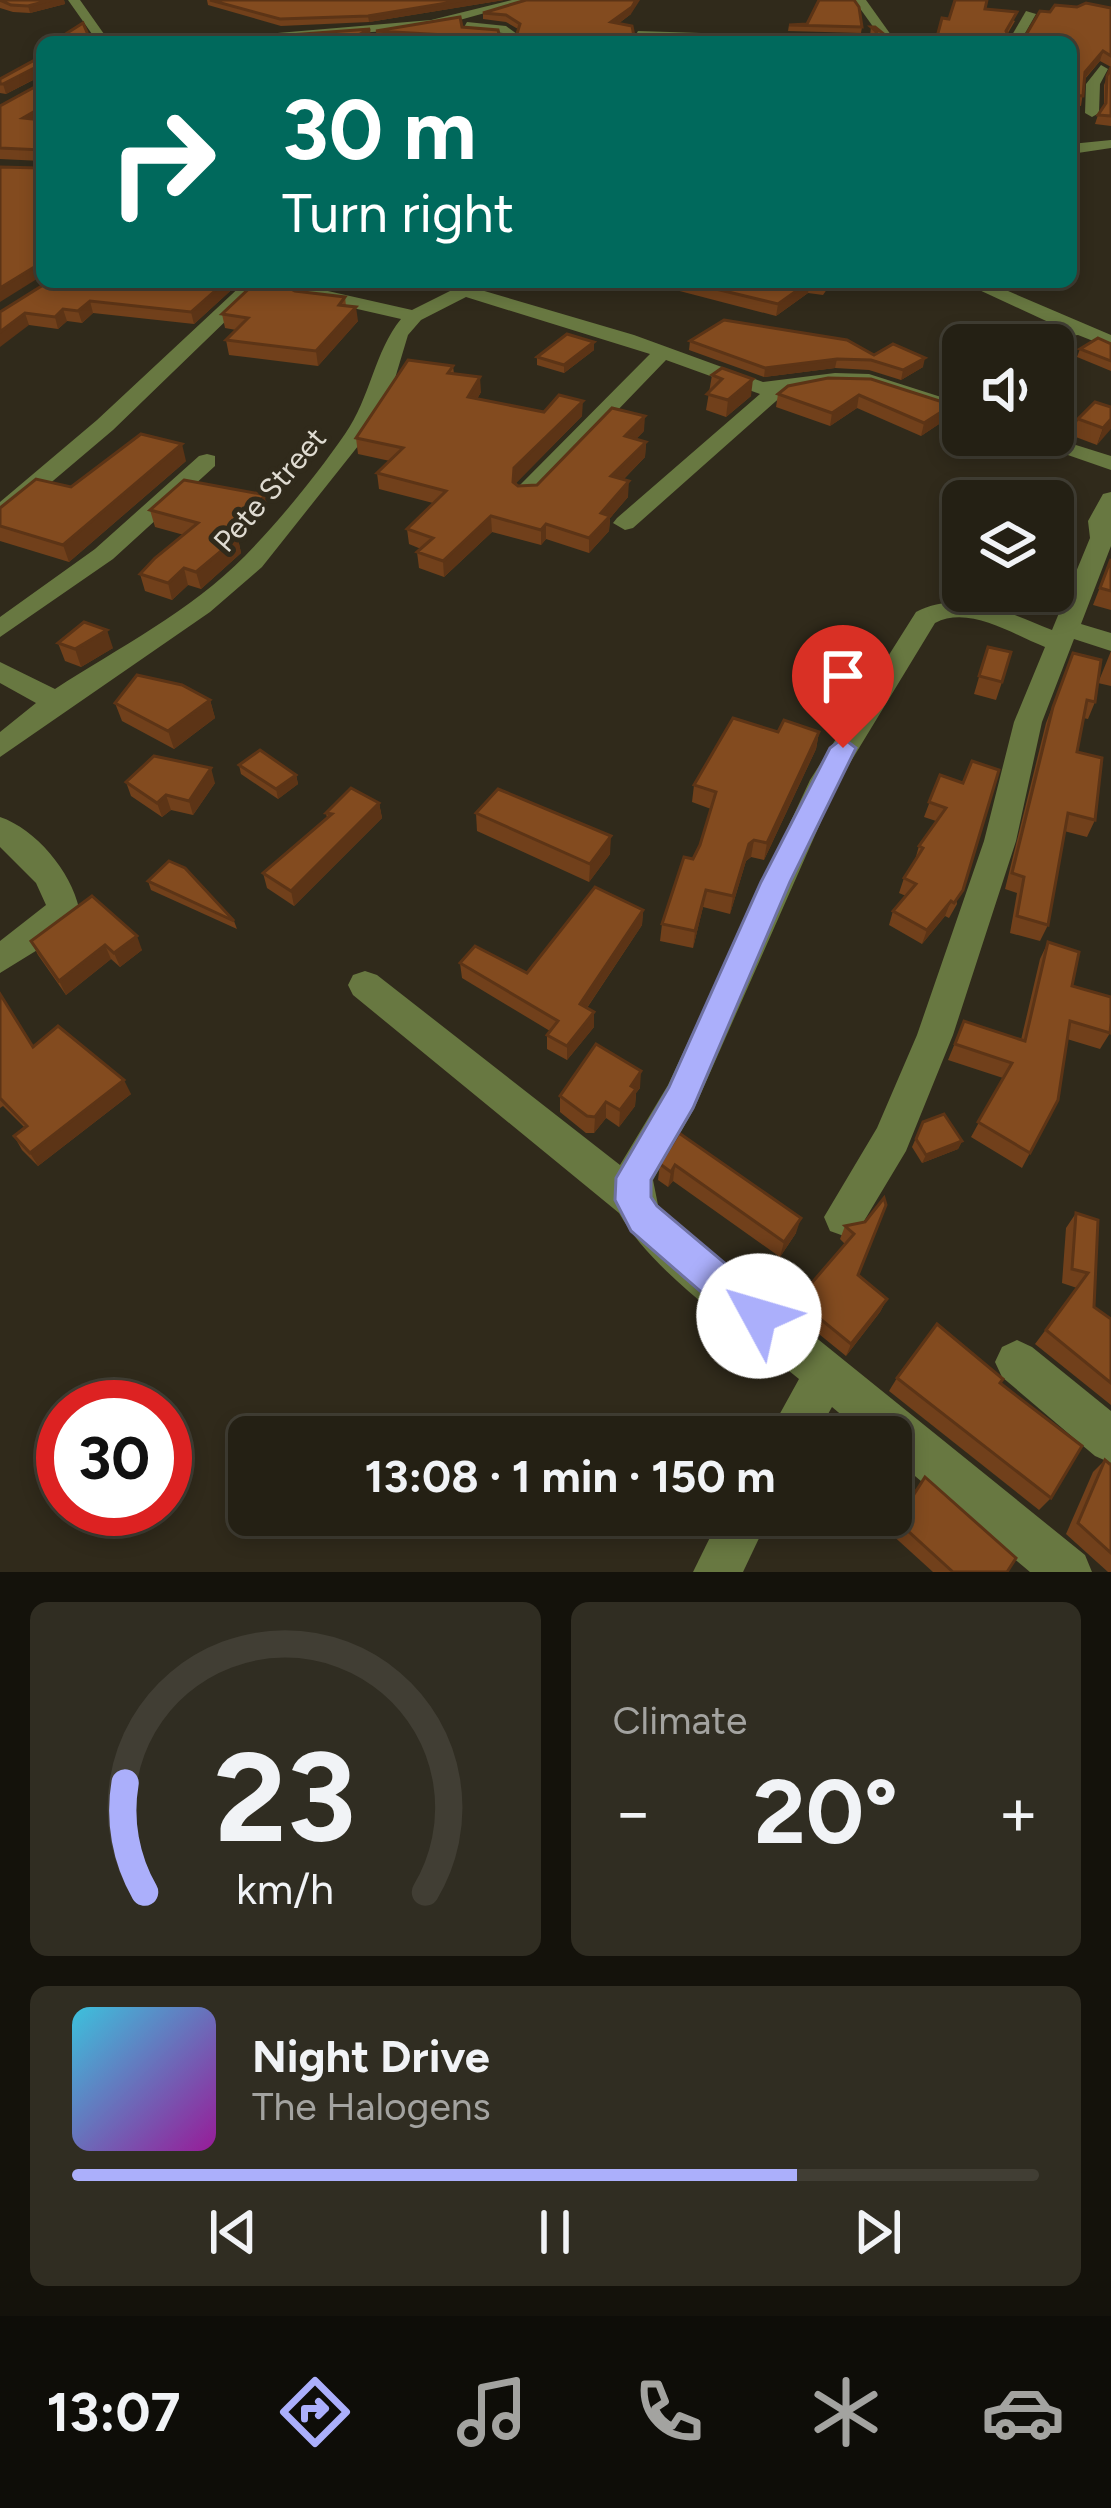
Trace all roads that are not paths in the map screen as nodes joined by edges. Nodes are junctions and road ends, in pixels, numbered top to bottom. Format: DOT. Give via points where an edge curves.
graph roads {
  1 [pos="74,0"];
  2 [pos="526,0"];
  3 [pos="860,0"];
  4 [pos="1030,14"];
  5 [pos="430,24"];
  6 [pos="638,35"];
  7 [pos="95,36"];
  8 [pos="239,36"];
  9 [pos="510,36"];
  10 [pos="671,36"];
  11 [pos="885,36"];
  12 [pos="1017,36"];
  13 [pos="1104,64"];
  14 [pos="1092,113"];
  15 [pos="1111,143"];
  16 [pos="1077,148"];
  17 [pos="253,288"];
  18 [pos="287,288"];
  19 [pos="470,288"];
  20 [pos="480,288"];
  21 [pos="984,288"];
  22 [pos="414,316"];
  23 [pos="1074,330"];
  24 [pos="1078,330"];
  25 [pos="1111,342"];
  26 [pos="663,352"];
  27 [pos="776,391"];
  28 [pos="942,398"];
  29 [pos="1074,452"];
  30 [pos="207,461"];
  31 [pos="1111,464"];
  32 [pos="526,492"];
  33 [pos="1111,499"];
  34 [pos="0,514"];
  35 [pos="626,523"];
  36 [pos="1104,549"];
  37 [pos="0,629"];
  38 [pos="1062,635"];
  39 [pos="1111,642"];
  40 [pos="0,671"];
  41 [pos="56,702"];
  42 [pos="0,747"];
  43 [pos="0,829"];
  44 [pos="0,959"];
  45 [pos="365,985"];
  46 [pos="633,1200"];
  47 [pos="844,1217"];
  48 [pos="1017,1362"];
  49 [pos="827,1372"];
  50 [pos="802,1416"];
  51 [pos="1111,1440"];
  52 [pos="735,1536"];
  53 [pos="717,1572"];
  54 [pos="1068,1572"];
  1 -- 7 [label="street"];
  2 -- 5 [label="street"];
  3 -- 11 [label="street"];
  4 -- 12 [label="street"];
  5 -- 8 [label="street"];
  5 -- 9 [label="street"];
  6 -- 10 [label="street"];
  13 -- 14 [label="street"];
  15 -- 16 [label="street"];
  17 -- 34 [label="street"];
  18 -- 22 [label="street"];
  19 -- 22 [label="street"];
  20 -- 26 [label="street"];
  21 -- 24 [label="street"];
  22 -- 41 [label="street, Pete Street" via="356,436 253,562"];
  23 -- 24 [label="street"];
  24 -- 25 [label="street"];
  26 -- 27 [label="street"];
  26 -- 32 [label="street"];
  27 -- 28 [label="street" via="820,380 874,380"];
  27 -- 35 [label="street"];
  29 -- 31 [label="street"];
  30 -- 37 [label="street" via="104,554"];
  33 -- 36 [label="street" via="1100,520"];
  36 -- 38 [label="street"];
  38 -- 39 [label="street"];
  38 -- 46 [label="street" via="963,610 925,618 825,780 681,1097 634,1178"];
  38 -- 47 [label="street" via="1028,722 1000,841 935,1036 892,1139"];
  40 -- 41 [label="street"];
  41 -- 42 [label="street, Pete Street"];
  43 -- 44 [label="street" via="47,872 63,908"];
  45 -- 46 [label="street"];
  46 -- 49 [label="street" via="691,1262"];
  48 -- 51 [label="street"];
  49 -- 50 [label="street"];
  49 -- 54 [label="street"];
  52 -- 53 [label="street"];
}
